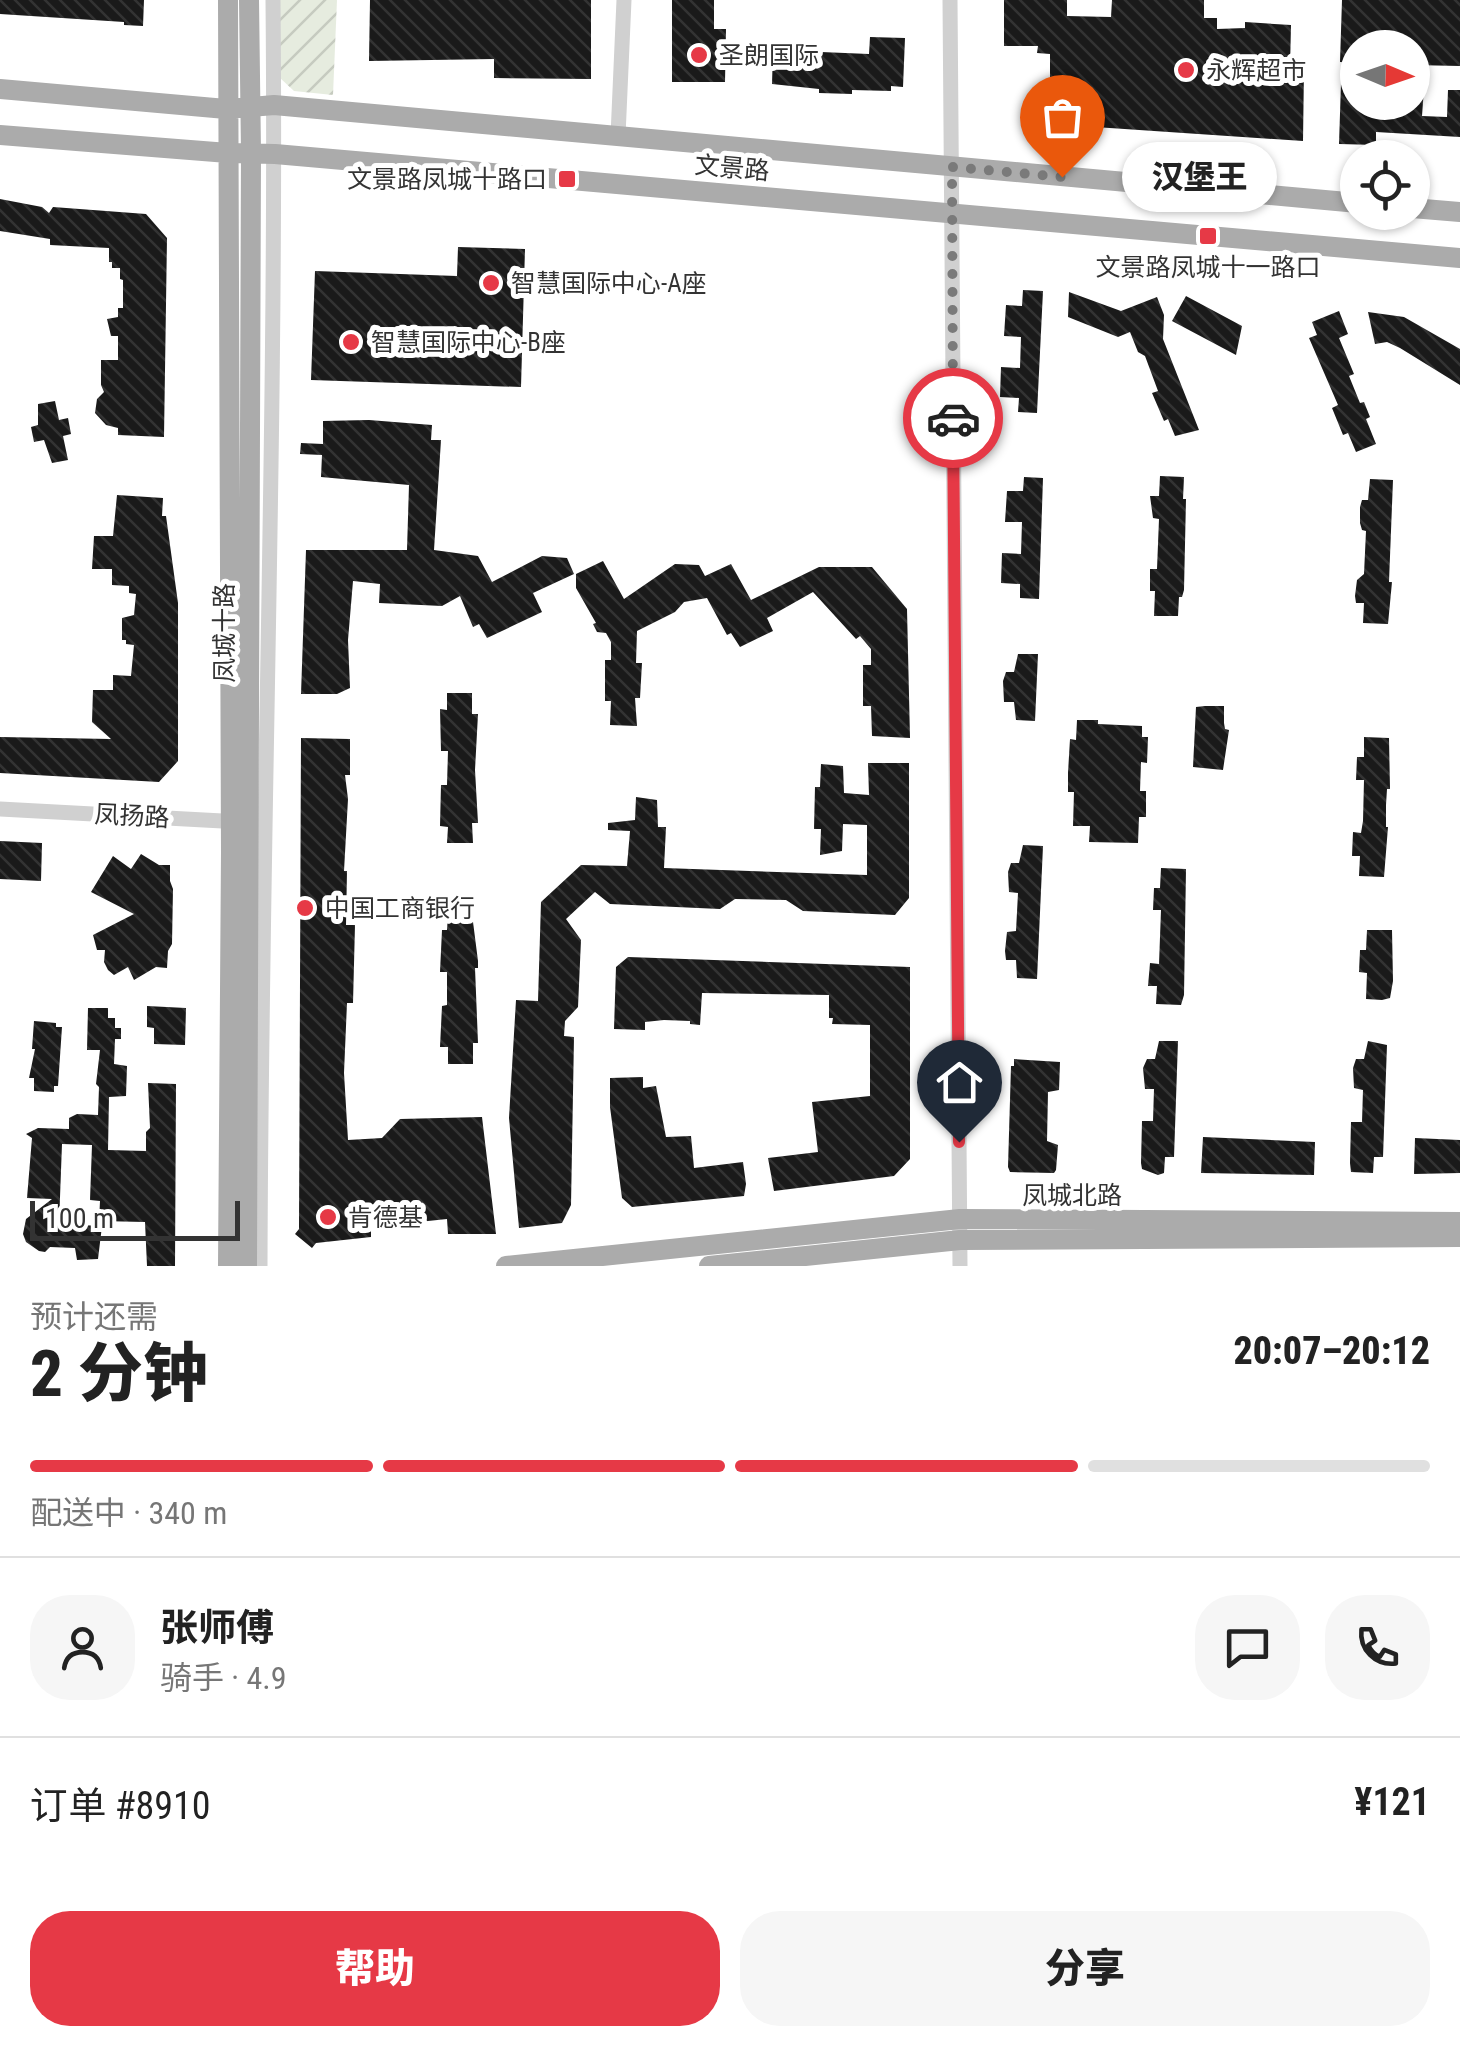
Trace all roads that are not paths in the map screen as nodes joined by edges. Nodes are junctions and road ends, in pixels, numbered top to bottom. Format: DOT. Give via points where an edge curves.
graph roads {
  1 [pos="228,0"];
  2 [pos="249,0"];
  3 [pos="272,0"];
  4 [pos="624,0"];
  5 [pos="950,0"];
  6 [pos="0,89"];
  7 [pos="274,105"];
  8 [pos="249,108"];
  9 [pos="226,109"];
  10 [pos="0,135"];
  11 [pos="618,136"];
  12 [pos="252,152"];
  13 [pos="228,153"];
  14 [pos="275,154"];
  15 [pos="952,167"];
  16 [pos="1340,201"];
  17 [pos="1430,210"];
  18 [pos="952,212"];
  19 [pos="1460,212"];
  20 [pos="1460,258"];
  21 [pos="0,808"];
  22 [pos="247,823"];
  23 [pos="1460,1222"];
  24 [pos="960,1229"];
  25 [pos="1460,1237"];
  26 [pos="228,1266"];
  27 [pos="247,1266"];
  28 [pos="260,1266"];
  29 [pos="506,1266"];
  30 [pos="709,1266"];
  31 [pos="960,1266"];
  1 -- 9 [label="main road, 凤城十路"];
  2 -- 8 [label="main road, 凤城十路"];
  3 -- 7 [label="street"];
  4 -- 11 [label="street"];
  5 -- 15 [label="street"];
  6 -- 9 [label="main road, 文景路"];
  7 -- 8 [label="main road, 文景路"];
  7 -- 11 [label="main road, 文景路"];
  7 -- 14 [label="street"];
  8 -- 9 [label="main road, 文景路"];
  8 -- 12 [label="main road, 凤城十路"];
  9 -- 13 [label="main road, 凤城十路"];
  10 -- 13 [label="main road, 文景路"];
  11 -- 15 [label="main road, 文景路"];
  12 -- 13 [label="main road, 文景路"];
  12 -- 14 [label="main road, 文景路"];
  12 -- 22 [label="main road, 凤城十路"];
  13 -- 22 [label="main road, 凤城十路"];
  14 -- 18 [label="main road, 文景路"];
  14 -- 22 [label="street"];
  15 -- 16 [label="main road, 文景路"];
  15 -- 18 [label="street"];
  17 -- 19 [label="main road"];
  18 -- 20 [label="main road, 文景路"];
  18 -- 24 [label="street"];
  21 -- 22 [label="street, 凤扬路"];
  22 -- 26 [label="main road, 凤城十路"];
  22 -- 27 [label="main road, 凤城十路"];
  22 -- 28 [label="street"];
  23 -- 24 [label="main road, 凤城北路"];
  24 -- 25 [label="main road, 凤城北路"];
  24 -- 29 [label="main road, 凤城北路"];
  24 -- 30 [label="main road, 凤城北路"];
  24 -- 31 [label="street"];
}
